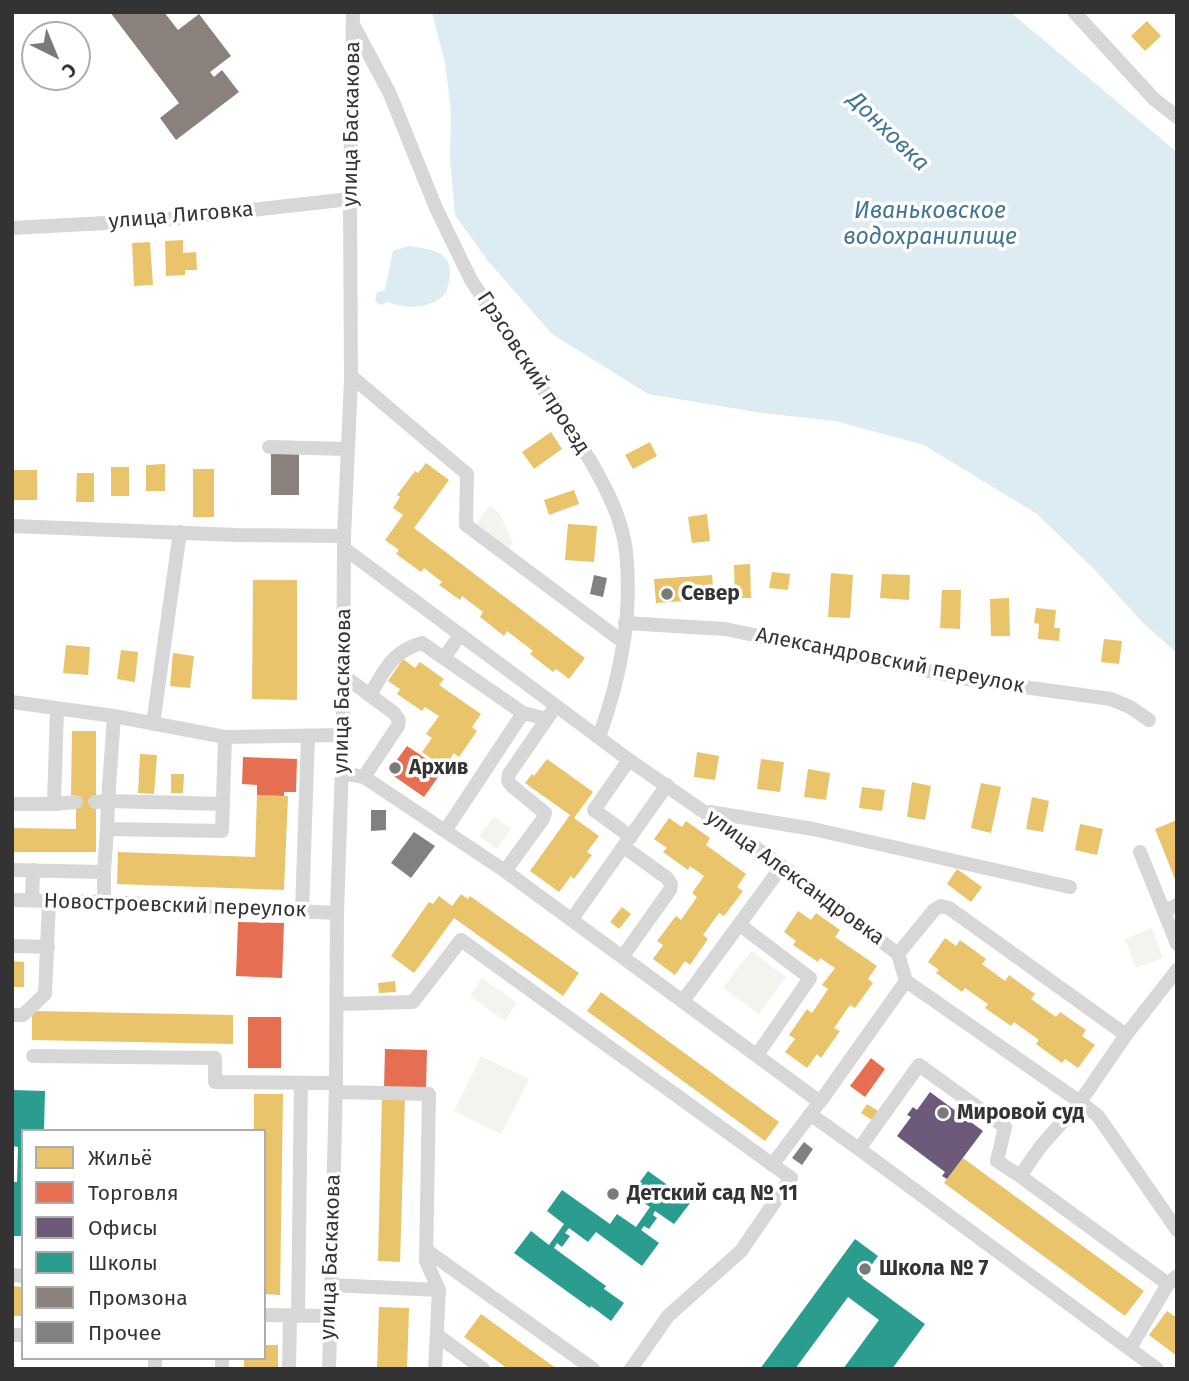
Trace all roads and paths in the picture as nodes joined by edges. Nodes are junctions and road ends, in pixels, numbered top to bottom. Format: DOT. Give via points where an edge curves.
graph roads {
  1 [pos="1074,12"];
  2 [pos="353,19"];
  3 [pos="1177,117"];
  4 [pos="350,199"];
  5 [pos="12,228"];
  6 [pos="351,376"];
  7 [pos="269,447"];
  8 [pos="348,449"];
  9 [pos="12,526"];
  10 [pos="180,532"];
  11 [pos="344,542"];
  12 [pos="625,623"];
  13 [pos="460,635"];
  14 [pos="622,642"];
  15 [pos="444,658"];
  16 [pos="344,676"];
  17 [pos="370,695"];
  18 [pos="12,702"];
  19 [pos="556,706"];
  20 [pos="57,709"];
  21 [pos="523,713"];
  22 [pos="114,716"];
  23 [pos="547,719"];
  24 [pos="1149,720"];
  25 [pos="153,723"];
  26 [pos="308,736"];
  27 [pos="343,736"];
  28 [pos="225,737"];
  29 [pos="599,737"];
  30 [pos="629,760"];
  31 [pos="342,773"];
  32 [pos="364,777"];
  33 [pos="667,785"];
  34 [pos="102,801"];
  35 [pos="76,802"];
  36 [pos="12,804"];
  37 [pos="54,804"];
  38 [pos="223,804"];
  39 [pos="705,811"];
  40 [pos="107,829"];
  41 [pos="445,831"];
  42 [pos="628,842"];
  43 [pos="1140,852"];
  44 [pos="782,866"];
  45 [pos="12,870"];
  46 [pos="33,870"];
  47 [pos="505,871"];
  48 [pos="104,872"];
  49 [pos="1070,887"];
  50 [pos="12,900"];
  51 [pos="32,901"];
  52 [pos="49,902"];
  53 [pos="104,902"];
  54 [pos="1170,908"];
  55 [pos="302,911"];
  56 [pos="337,913"];
  57 [pos="572,919"];
  58 [pos="740,925"];
  59 [pos="1177,944"];
  60 [pos="12,946"];
  61 [pos="48,947"];
  62 [pos="898,954"];
  63 [pos="623,956"];
  64 [pos="1177,970"];
  65 [pos="906,981"];
  66 [pos="683,1001"];
  67 [pos="338,1004"];
  68 [pos="12,1015"];
  69 [pos="1125,1035"];
  70 [pos="757,1055"];
  71 [pos="33,1056"];
  72 [pos="301,1083"];
  73 [pos="336,1088"];
  74 [pos="820,1102"];
  75 [pos="1080,1102"];
  76 [pos="810,1114"];
  77 [pos="859,1149"];
  78 [pos="772,1164"];
  79 [pos="1020,1176"];
  80 [pos="1177,1230"];
  81 [pos="426,1250"];
  82 [pos="1172,1280"];
  83 [pos="330,1285"];
  84 [pos="439,1290"];
  85 [pos="266,1315"];
  86 [pos="294,1316"];
  87 [pos="330,1316"];
  88 [pos="437,1335"];
  89 [pos="1130,1348"];
  90 [pos="289,1369"];
  91 [pos="329,1369"];
  92 [pos="435,1369"];
  93 [pos="483,1369"];
  94 [pos="593,1369"];
  95 [pos="631,1369"];
  96 [pos="1157,1369"];
  1 -- 3 [label="street" via="1154,100"];
  2 -- 4 [label="street, улица Баскакова"];
  2 -- 12 [label="street, Грэсовский проезд" via="471,280 606,486 626,550"];
  4 -- 5 [label="street, улица Лиговка" via="162,220"];
  4 -- 6 [label="street, улица Баскакова"];
  6 -- 8 [label="street, улица Баскакова"];
  6 -- 14 [label="street" via="467,474 466,525"];
  7 -- 8 [label="street"];
  8 -- 11 [label="street, улица Баскакова"];
  9 -- 10 [label="street"];
  10 -- 11 [label="street"];
  10 -- 25 [label="street"];
  11 -- 13 [label="street, улица Александровка"];
  11 -- 16 [label="street, улица Баскакова"];
  12 -- 14 [label="street, Грэсовский проезд"];
  12 -- 24 [label="street, Александровский переулок" via="725,629 972,680 1111,699"];
  13 -- 15 [label="street"];
  13 -- 19 [label="street, улица Александровка"];
  14 -- 29 [label="street, Грэсовский проезд" via="614,693"];
  15 -- 17 [label="street" via="422,643 406,647 394,657"];
  15 -- 21 [label="street"];
  16 -- 17 [label="street"];
  16 -- 27 [label="street, улица Баскакова"];
  17 -- 32 [label="street" via="399,720"];
  18 -- 20 [label="street"];
  19 -- 23 [label="street"];
  19 -- 29 [label="street, улица Александровка"];
  20 -- 22 [label="street"];
  20 -- 37 [label="street"];
  21 -- 23 [label="street"];
  21 -- 41 [label="street"];
  22 -- 25 [label="street"];
  22 -- 34 [label="street"];
  23 -- 47 [label="street" via="508,780 545,813"];
  25 -- 28 [label="street"];
  26 -- 27 [label="street"];
  26 -- 28 [label="street"];
  26 -- 55 [label="street"];
  27 -- 31 [label="street, улица Баскакова"];
  28 -- 38 [label="street"];
  29 -- 30 [label="street, улица Александровка"];
  30 -- 33 [label="street, улица Александровка"];
  30 -- 42 [label="street" via="594,810"];
  31 -- 32 [label="street"];
  31 -- 56 [label="street, улица Баскакова"];
  32 -- 41 [label="street"];
  33 -- 39 [label="street, улица Александровка"];
  33 -- 42 [label="street"];
  34 -- 38 [label="street"];
  34 -- 40 [label="street"];
  35 -- 37 [label="street"];
  36 -- 37 [label="street"];
  38 -- 40 [label="street" via="222,831"];
  39 -- 44 [label="street, улица Александровка"];
  39 -- 49 [label="street" via="813,829"];
  40 -- 48 [label="street"];
  41 -- 47 [label="street"];
  42 -- 57 [label="street"];
  42 -- 63 [label="street" via="671,884"];
  43 -- 54 [label="street"];
  44 -- 58 [label="street"];
  44 -- 62 [label="street, улица Александровка"];
  45 -- 46 [label="street"];
  46 -- 48 [label="street"];
  46 -- 51 [label="street"];
  47 -- 57 [label="street"];
  48 -- 53 [label="street"];
  50 -- 51 [label="street, Новостроевский переулок"];
  51 -- 52 [label="street, Новостроевский переулок"];
  52 -- 53 [label="street, Новостроевский переулок"];
  52 -- 61 [label="street"];
  53 -- 55 [label="street, Новостроевский переулок"];
  54 -- 59 [label="street"];
  55 -- 56 [label="street, Новостроевский переулок"];
  56 -- 67 [label="street, улица Баскакова"];
  57 -- 63 [label="street"];
  58 -- 66 [label="street"];
  58 -- 70 [label="street" via="810,978"];
  60 -- 61 [label="street"];
  61 -- 68 [label="street" via="45,994 23,1015"];
  62 -- 65 [label="street, улица Александровка"];
  62 -- 69 [label="street" via="934,910 948,908"];
  63 -- 66 [label="street"];
  64 -- 69 [label="street"];
  65 -- 74 [label="street"];
  65 -- 75 [label="street"];
  66 -- 70 [label="street"];
  67 -- 73 [label="street, улица Баскакова"];
  67 -- 78 [label="street" via="413,1002 461,940"];
  69 -- 75 [label="street"];
  70 -- 74 [label="street"];
  71 -- 72 [label="street" via="215,1058 215,1082"];
  72 -- 73 [label="street"];
  72 -- 86 [label="street"];
  73 -- 81 [label="street" via="429,1094"];
  73 -- 83 [label="street, улица Баскакова"];
  74 -- 76 [label="street"];
  75 -- 79 [label="street"];
  75 -- 80 [label="street" via="1098,1116"];
  76 -- 77 [label="street"];
  76 -- 78 [label="street"];
  77 -- 79 [label="street" via="919,1065 1005,1127 997,1161"];
  77 -- 89 [label="street"];
  78 -- 95 [label="street" via="791,1178 756,1230 741,1251 667,1317"];
  79 -- 82 [label="street"];
  81 -- 84 [label="street"];
  81 -- 94 [label="street"];
  82 -- 89 [label="street"];
  83 -- 84 [label="street"];
  83 -- 87 [label="street, улица Баскакова"];
  84 -- 88 [label="street"];
  85 -- 86 [label="street"];
  86 -- 87 [label="street"];
  86 -- 90 [label="street"];
  87 -- 91 [label="street, улица Баскакова"];
  88 -- 92 [label="street"];
  88 -- 93 [label="street"];
  89 -- 96 [label="street"];
}
